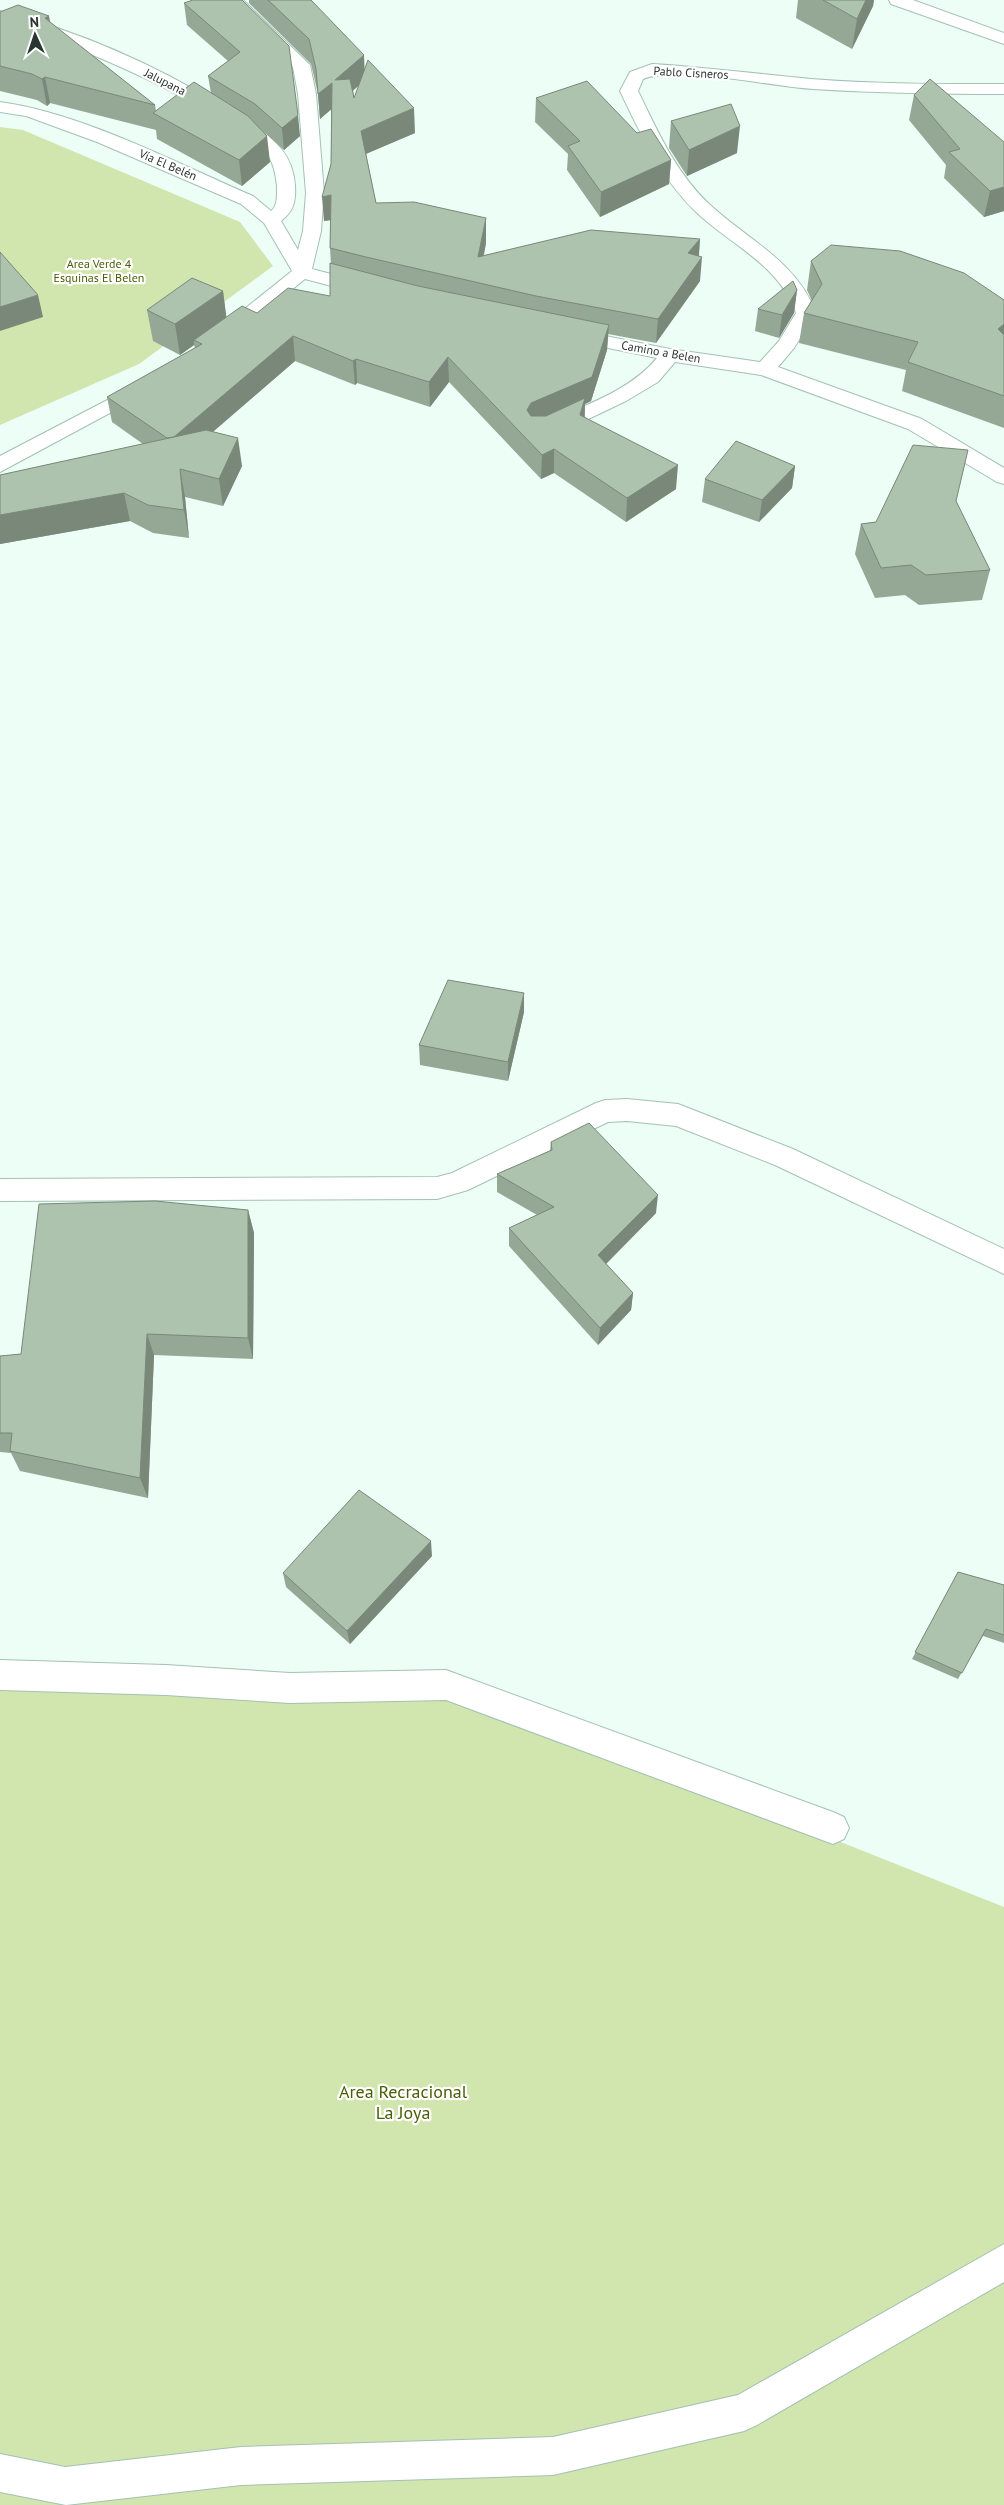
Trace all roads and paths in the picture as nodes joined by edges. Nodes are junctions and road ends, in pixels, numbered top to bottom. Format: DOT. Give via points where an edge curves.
graph roads {
  1 [pos="233,0"];
  2 [pos="897,0"];
  3 [pos="0,16"];
  4 [pos="1004,39"];
  5 [pos="1004,89"];
  6 [pos="0,107"];
  7 [pos="271,220"];
  8 [pos="302,272"];
  9 [pos="383,293"];
  10 [pos="550,330"];
  11 [pos="212,344"];
  12 [pos="670,355"];
  13 [pos="764,369"];
  14 [pos="157,380"];
  15 [pos="538,434"];
  16 [pos="0,465"];
  17 [pos="1004,477"];
  18 [pos="0,1190"];
  19 [pos="1004,1262"];
  20 [pos="0,1675"];
  21 [pos="834,1828"];
  22 [pos="1004,2262"];
  23 [pos="0,2473"];
  24 [pos="70,2496"];
  1 -- 8 [label="street" via="301,65 307,94 315,193 312,231"];
  2 -- 4 [label="street"];
  3 -- 7 [label="street, Jalupana" via="67,37 156,76 253,133 276,154 287,188 283,211"];
  5 -- 13 [label="street, Pablo Cisneros" via="811,84 652,69 636,76 629,91 649,132 676,175 700,206 784,273 804,301 806,313 787,344"];
  6 -- 7 [label="street, Vía El Belén" via="29,111 176,169 247,200"];
  7 -- 8 [label="street, Vía El Belén"];
  8 -- 9 [label="street"];
  8 -- 11 [label="street"];
  10 -- 12 [label="street, Camino a Belen"];
  12 -- 13 [label="street, Camino a Belen"];
  12 -- 15 [label="street" via="650,378 619,397"];
  13 -- 17 [label="street, Camino a Belen" via="915,424"];
  14 -- 16 [label="street"];
  18 -- 19 [label="street" via="437,1188 458,1182 605,1111 644,1111 694,1120 775,1153"];
  20 -- 21 [label="street" via="290,1688 446,1685"];
  22 -- 24 [label="street" via="744,2412 553,2456 242,2466"];
  23 -- 24 [label="street"];
}
